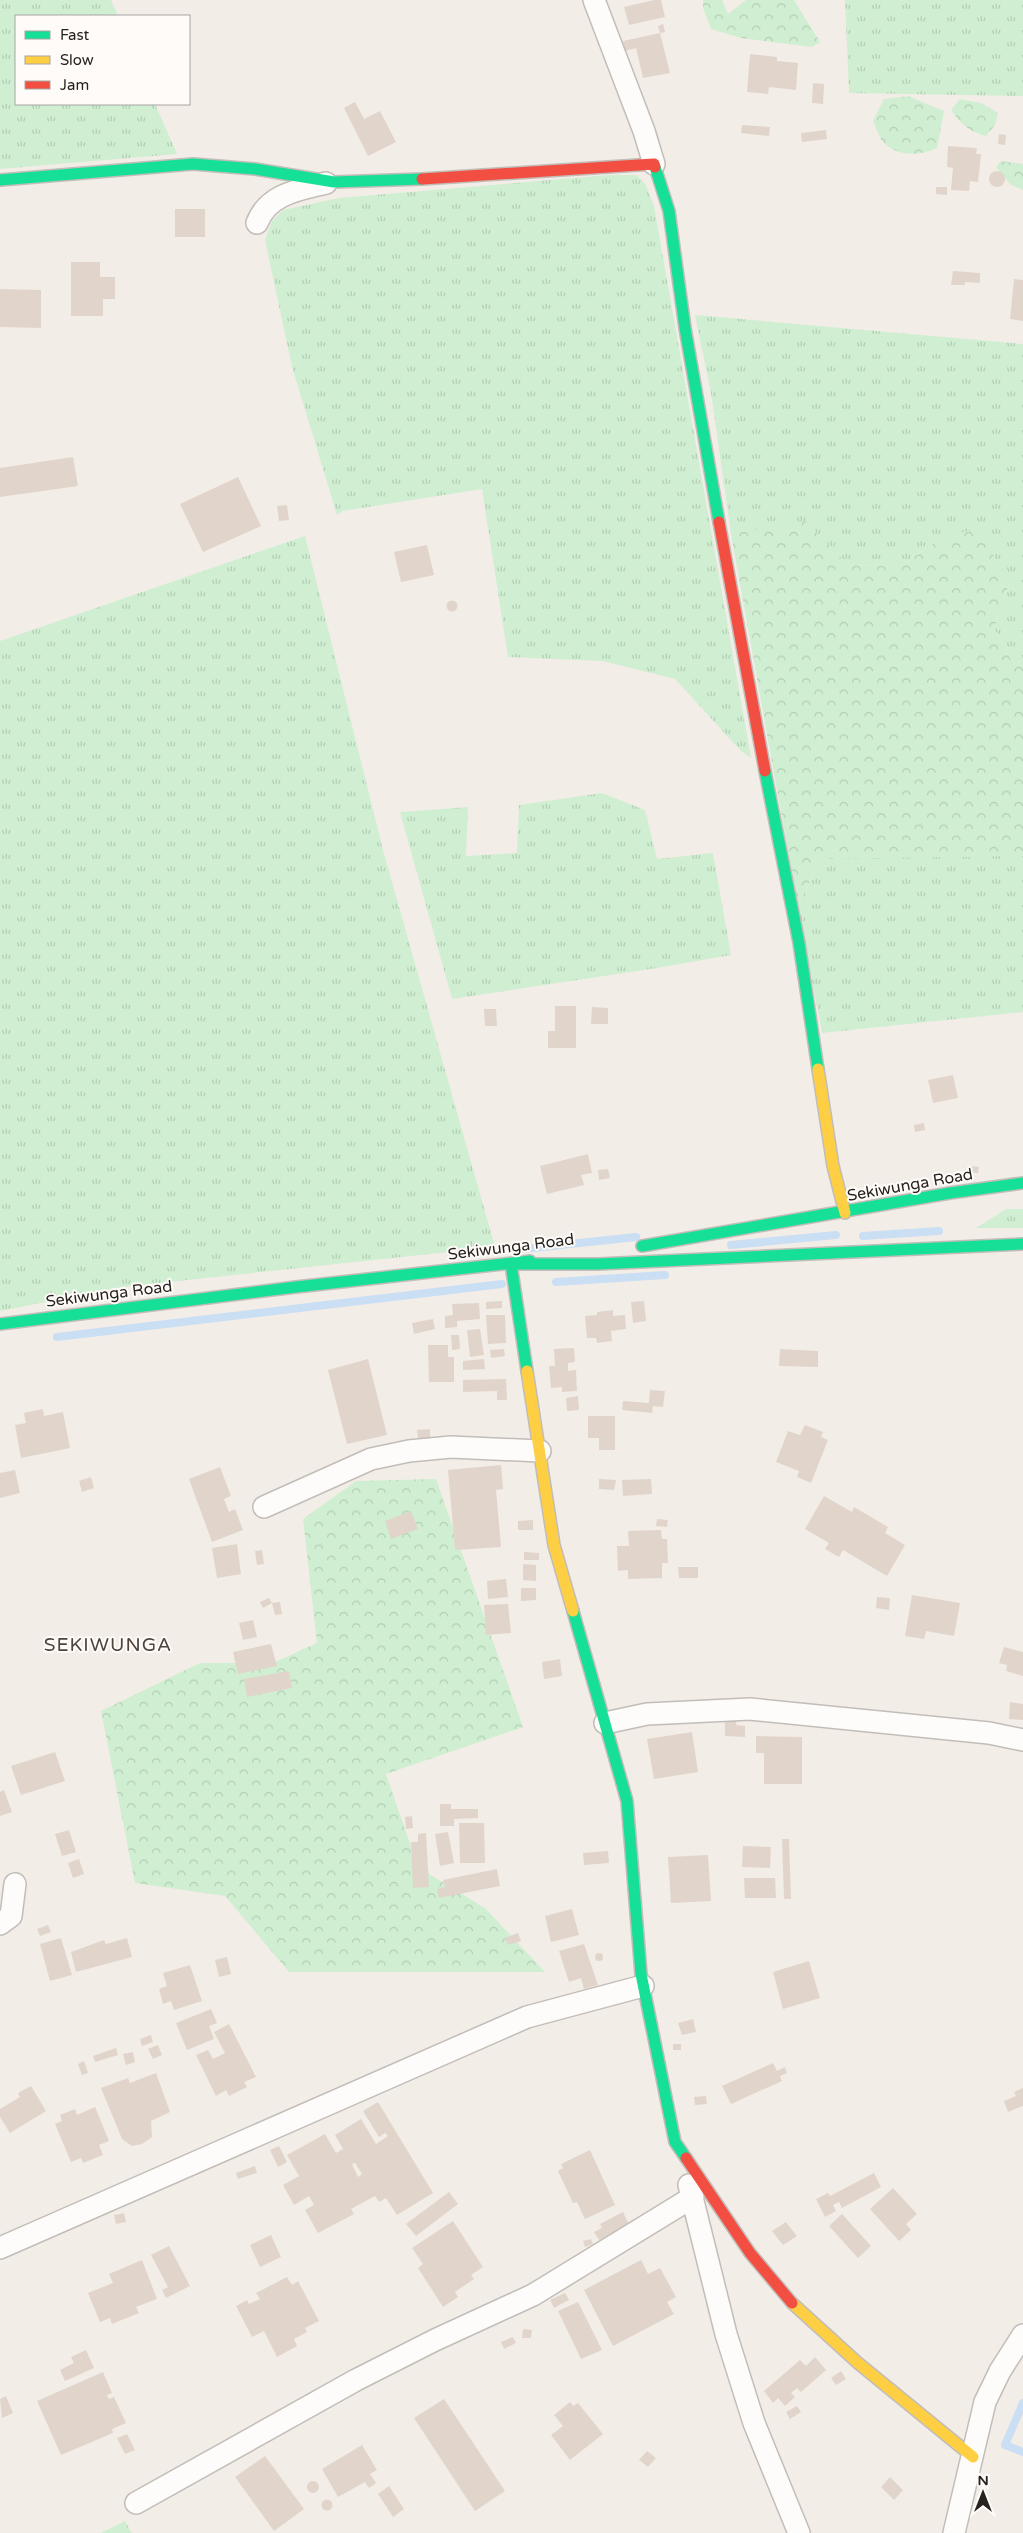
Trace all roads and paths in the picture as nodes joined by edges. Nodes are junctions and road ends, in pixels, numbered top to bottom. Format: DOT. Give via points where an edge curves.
graph roads {
  1 [pos="594,0"];
  2 [pos="654,164"];
  3 [pos="0,180"];
  4 [pos="334,182"];
  5 [pos="257,223"];
  6 [pos="1023,1184"];
  7 [pos="846,1213"];
  8 [pos="1023,1244"];
  9 [pos="634,1247"];
  10 [pos="596,1252"];
  11 [pos="512,1264"];
  12 [pos="0,1324"];
  13 [pos="540,1451"];
  14 [pos="264,1508"];
  15 [pos="604,1723"];
  16 [pos="1023,1740"];
  17 [pos="15,1884"];
  18 [pos="0,1924"];
  19 [pos="643,1986"];
  20 [pos="675,2142"];
  21 [pos="693,2197"];
  22 [pos="0,2248"];
  23 [pos="1023,2335"];
  24 [pos="973,2458"];
  25 [pos="136,2503"];
  26 [pos="799,2533"];
  27 [pos="954,2533"];
  1 -- 2 [label="street"];
  2 -- 4 [label="street"];
  2 -- 7 [label="street" via="669,211 685,328 742,654 799,943 833,1166"];
  3 -- 4 [label="street" via="193,164 255,169"];
  4 -- 5 [label="street" via="298,190 270,202"];
  6 -- 7 [label="street, Sekiwunga Road" via="950,1193"];
  7 -- 9 [label="street, Sekiwunga Road"];
  8 -- 11 [label="street" via="598,1264"];
  10 -- 11 [label="street, Sekiwunga Road"];
  11 -- 12 [label="street, Sekiwunga Road"];
  11 -- 13 [label="street"];
  13 -- 14 [label="street" via="451,1447 371,1458"];
  13 -- 15 [label="street" via="554,1544"];
  15 -- 16 [label="street" via="646,1714 750,1709 989,1733"];
  15 -- 19 [label="street" via="627,1801"];
  17 -- 18 [label="street" via="11,1916"];
  19 -- 20 [label="street"];
  19 -- 22 [label="street" via="526,2017"];
  20 -- 21 [label="street"];
  20 -- 24 [label="street" via="750,2254 797,2309"];
  21 -- 25 [label="street" via="532,2295 356,2380"];
  21 -- 26 [label="street" via="726,2334 751,2414"];
  23 -- 24 [label="street" via="985,2402"];
  24 -- 27 [label="street"];
}
